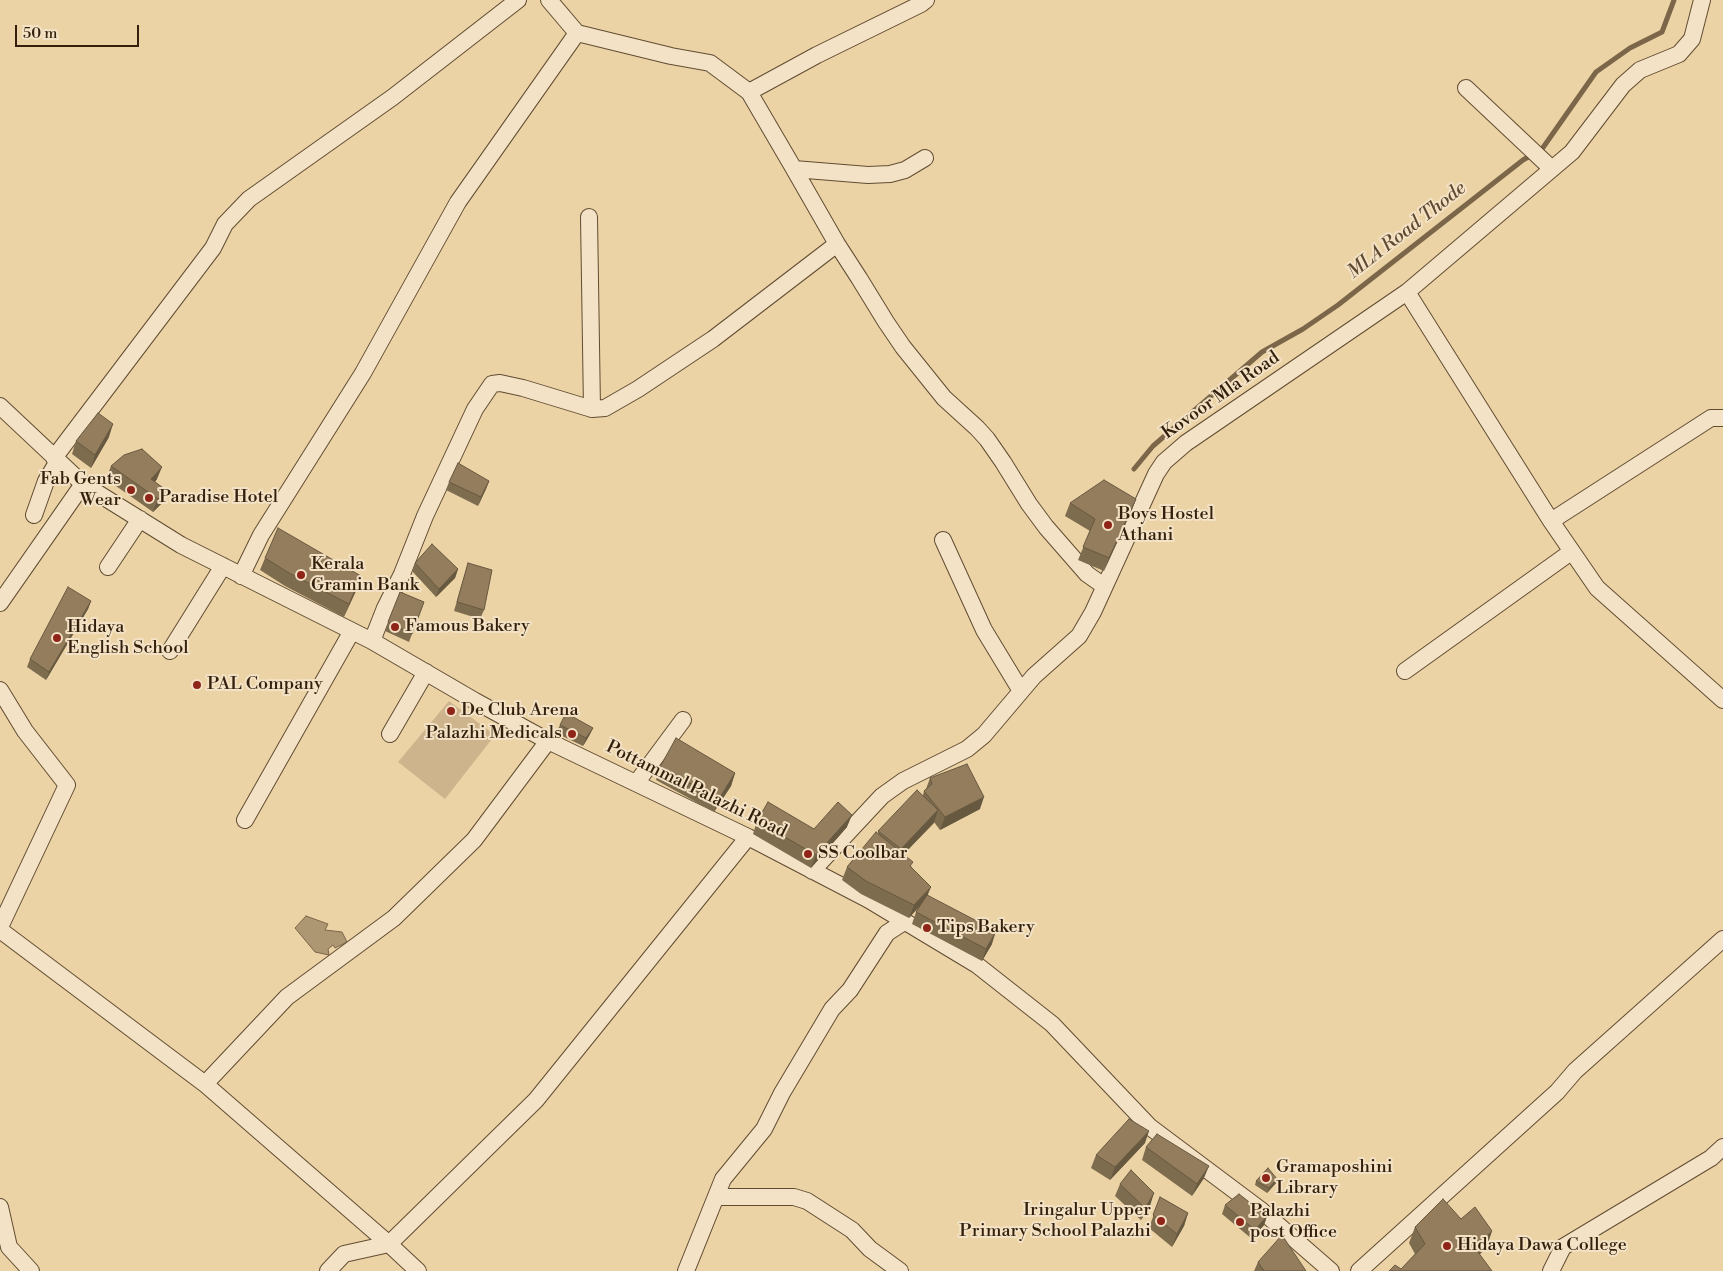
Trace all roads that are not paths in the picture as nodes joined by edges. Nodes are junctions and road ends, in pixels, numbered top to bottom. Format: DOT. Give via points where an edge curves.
graph roads {
  1 [pos="518,0"];
  2 [pos="549,0"];
  3 [pos="926,0"];
  4 [pos="1702,0"];
  5 [pos="576,33"];
  6 [pos="1466,88"];
  7 [pos="749,92"];
  8 [pos="926,158"];
  9 [pos="794,169"];
  10 [pos="1552,169"];
  11 [pos="589,217"];
  12 [pos="837,244"];
  13 [pos="1407,292"];
  14 [pos="0,406"];
  15 [pos="592,409"];
  16 [pos="1723,418"];
  17 [pos="56,459"];
  18 [pos="83,484"];
  19 [pos="34,515"];
  20 [pos="140,519"];
  21 [pos="1551,521"];
  22 [pos="271,533"];
  23 [pos="943,540"];
  24 [pos="1571,552"];
  25 [pos="223,566"];
  26 [pos="108,567"];
  27 [pos="245,577"];
  28 [pos="1104,586"];
  29 [pos="0,604"];
  30 [pos="352,631"];
  31 [pos="372,641"];
  32 [pos="170,651"];
  33 [pos="1405,671"];
  34 [pos="426,672"];
  35 [pos="0,690"];
  36 [pos="1021,691"];
  37 [pos="1723,700"];
  38 [pos="683,720"];
  39 [pos="390,734"];
  40 [pos="548,740"];
  41 [pos="637,782"];
  42 [pos="245,820"];
  43 [pos="748,837"];
  44 [pos="812,871"];
  45 [pos="904,922"];
  46 [pos="0,929"];
  47 [pos="1723,939"];
  48 [pos="205,1084"];
  49 [pos="1723,1146"];
  50 [pos="716,1197"];
  51 [pos="0,1207"];
  52 [pos="389,1244"];
  53 [pos="31,1271"];
  54 [pos="328,1271"];
  55 [pos="418,1271"];
  56 [pos="686,1271"];
  57 [pos="900,1271"];
  58 [pos="1331,1271"];
  59 [pos="1359,1271"];
  60 [pos="1551,1271"];
  1 -- 17 [label="street" via="393,97 249,199 225,224 212,248"];
  2 -- 5 [label="street"];
  3 -- 7 [label="street"];
  4 -- 10 [label="street, Kovoor Mla Road" via="1692,39 1679,54 1640,70 1628,80 1572,152"];
  5 -- 7 [label="street" via="710,63"];
  5 -- 27 [label="street" via="458,202 363,373 261,535"];
  6 -- 10 [label="street"];
  7 -- 9 [label="street"];
  8 -- 9 [label="street" via="905,170 868,176"];
  9 -- 12 [label="street"];
  10 -- 13 [label="street, Kovoor Mla Road"];
  11 -- 15 [label="street"];
  12 -- 15 [label="street" via="713,339 605,408"];
  12 -- 28 [label="street" via="903,347 944,398 987,439 1046,527 1087,574"];
  13 -- 21 [label="street"];
  13 -- 28 [label="street, Kovoor Mla Road" via="1186,443 1164,462"];
  14 -- 17 [label="street, Pottammal Palazhi Road"];
  15 -- 31 [label="street" via="522,388 492,384 475,409 425,516"];
  16 -- 21 [label="street" via="1711,418"];
  17 -- 18 [label="street, Pottammal Palazhi Road"];
  17 -- 19 [label="street"];
  18 -- 20 [label="street, Pottammal Palazhi Road"];
  18 -- 29 [label="street"];
  20 -- 25 [label="street, Pottammal Palazhi Road"];
  20 -- 26 [label="street"];
  21 -- 24 [label="street"];
  22 -- 27 [label="street"];
  23 -- 36 [label="street" via="984,630"];
  24 -- 33 [label="street"];
  24 -- 37 [label="street" via="1597,588"];
  25 -- 27 [label="street, Pottammal Palazhi Road"];
  25 -- 32 [label="street"];
  27 -- 30 [label="street, Pottammal Palazhi Road"];
  28 -- 36 [label="street, Kovoor Mla Road" via="1079,636"];
  30 -- 31 [label="street, Pottammal Palazhi Road"];
  30 -- 42 [label="street"];
  31 -- 34 [label="street, Pottammal Palazhi Road"];
  34 -- 39 [label="street"];
  34 -- 40 [label="street, Pottammal Palazhi Road"];
  35 -- 46 [label="street" via="25,731 67,785"];
  36 -- 44 [label="street, Kovoor Mla Road" via="968,749 903,781 882,796"];
  38 -- 41 [label="street"];
  40 -- 41 [label="street, Pottammal Palazhi Road"];
  40 -- 48 [label="street" via="474,840 394,918 287,997"];
  41 -- 43 [label="street, Pottammal Palazhi Road"];
  43 -- 44 [label="street, Pottammal Palazhi Road"];
  43 -- 52 [label="street" via="536,1100"];
  44 -- 45 [label="street, Pottammal Palazhi Road"];
  45 -- 50 [label="street" via="887,933 850,990 832,1009 764,1129 723,1179"];
  45 -- 58 [label="street, Pottammal Palazhi Road" via="977,965 1052,1024 1150,1127 1262,1211"];
  46 -- 48 [label="street"];
  47 -- 59 [label="street"];
  48 -- 52 [label="street"];
  49 -- 60 [label="street" via="1711,1158 1563,1247"];
  50 -- 56 [label="street"];
  50 -- 57 [label="street" via="794,1197 807,1200 852,1230 870,1249"];
  51 -- 53 [label="street" via="9,1247"];
  52 -- 54 [label="street" via="344,1254"];
  52 -- 55 [label="street"];
}
